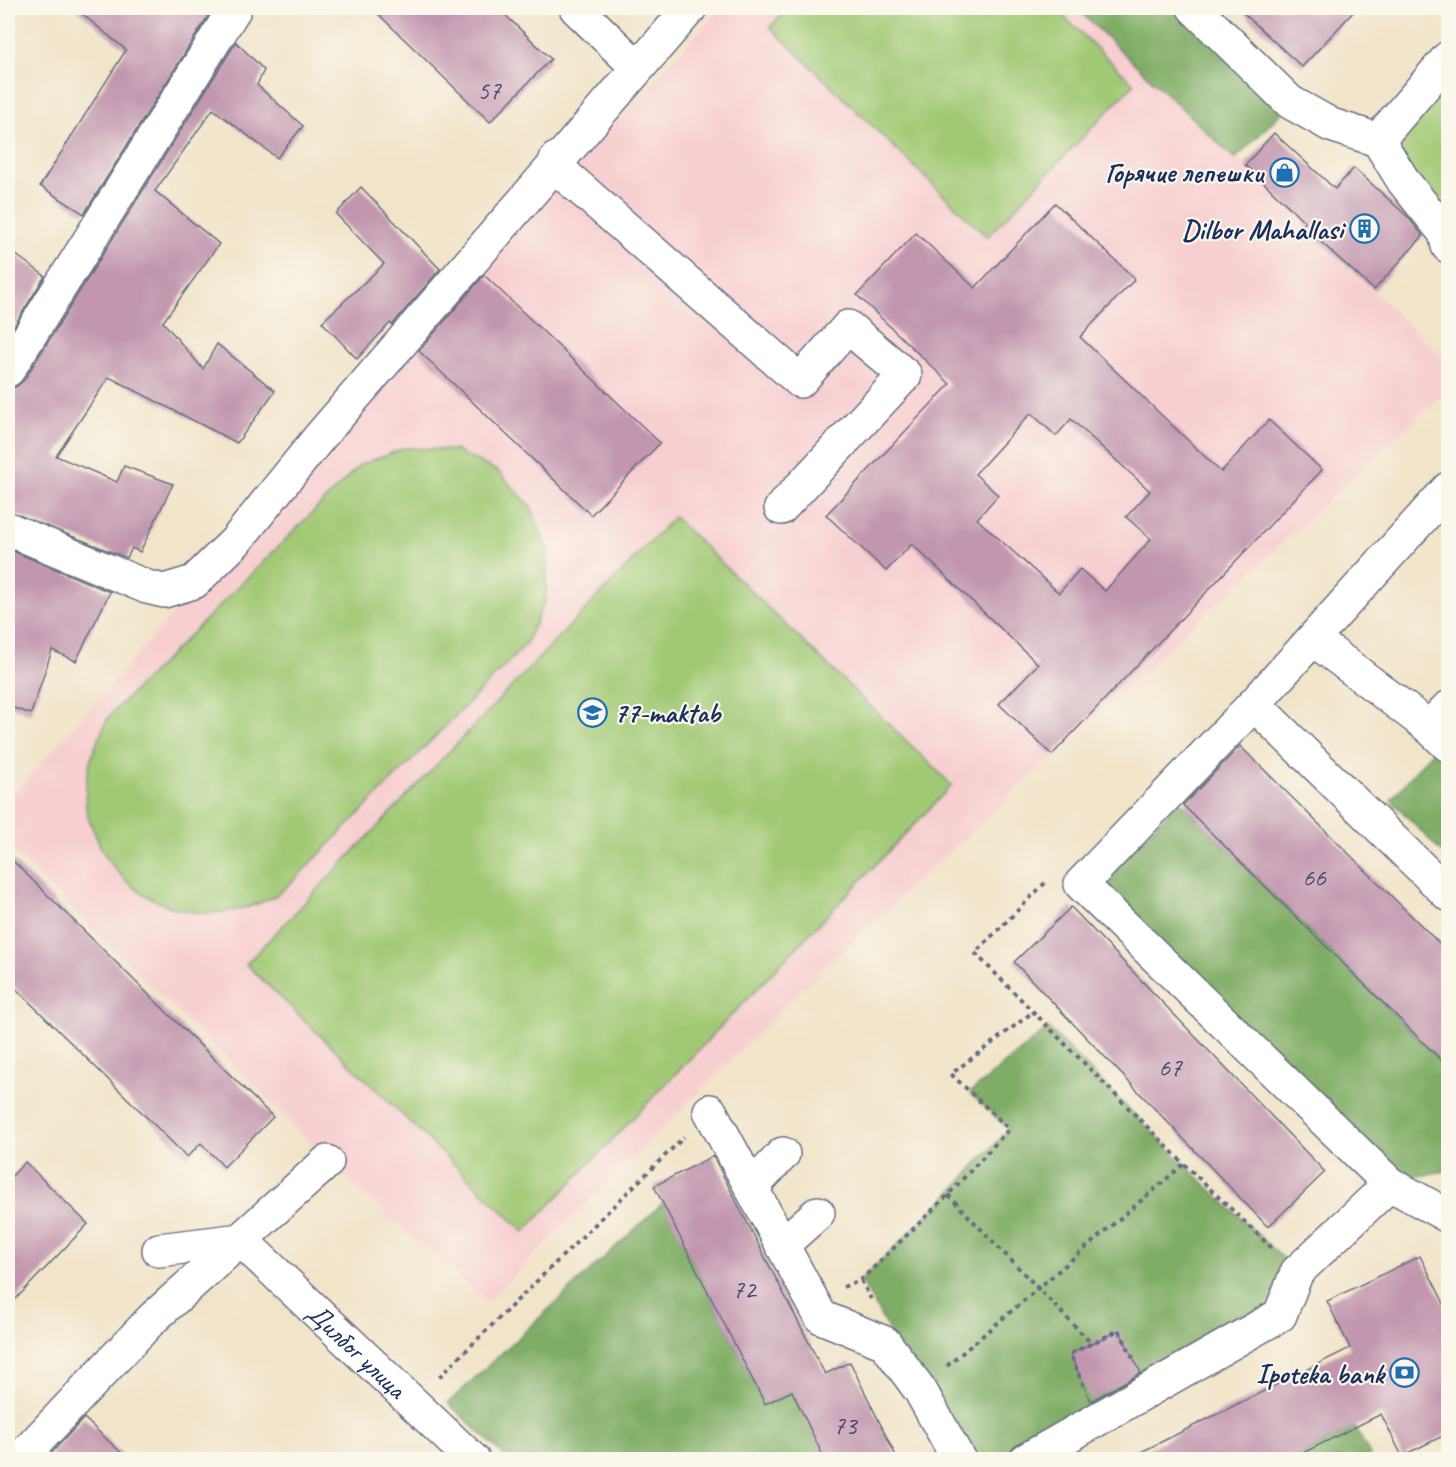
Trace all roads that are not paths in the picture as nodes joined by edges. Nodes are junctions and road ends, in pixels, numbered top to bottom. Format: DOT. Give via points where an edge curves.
graph roads {
  1 [pos="235,8"];
  2 [pos="576,8"];
  3 [pos="690,8"];
  4 [pos="1194,8"];
  5 [pos="1449,58"];
  6 [pos="637,67"];
  7 [pos="1377,140"];
  8 [pos="556,159"];
  9 [pos="1449,246"];
  10 [pos="8,370"];
  11 [pos="1449,489"];
  12 [pos="781,508"];
  13 [pos="8,529"];
  14 [pos="1313,639"];
  15 [pos="1254,704"];
  16 [pos="1442,727"];
  17 [pos="1449,894"];
  18 [pos="710,1111"];
  19 [pos="783,1154"];
  20 [pos="327,1162"];
  21 [pos="1390,1184"];
  22 [pos="752,1187"];
  23 [pos="818,1213"];
  24 [pos="1449,1216"];
  25 [pos="241,1240"];
  26 [pos="782,1245"];
  27 [pos="159,1250"];
  28 [pos="19,1460"];
  29 [pos="473,1460"];
  30 [pos="959,1460"];
  31 [pos="1026,1460"];
  1 -- 10 [label="street"];
  2 -- 6 [label="street"];
  3 -- 6 [label="street"];
  4 -- 7 [label="street" via="1290,102 1331,125"];
  5 -- 7 [label="street"];
  6 -- 8 [label="street"];
  7 -- 9 [label="street" via="1445,233"];
  8 -- 12 [label="street" via="565,175 800,381 848,327 905,375"];
  8 -- 13 [label="street" via="235,542 194,582 164,591 147,587"];
  11 -- 14 [label="street"];
  14 -- 15 [label="street"];
  14 -- 16 [label="street"];
  15 -- 17 [label="street"];
  15 -- 21 [label="street" via="1081,884"];
  18 -- 22 [label="street"];
  19 -- 22 [label="street"];
  20 -- 25 [label="street"];
  21 -- 24 [label="street"];
  21 -- 31 [label="street" via="1297,1272 1280,1315"];
  22 -- 26 [label="street"];
  23 -- 26 [label="street"];
  25 -- 27 [label="street"];
  25 -- 28 [label="street" via="152,1318"];
  25 -- 29 [label="street, Дилбог улица"];
  26 -- 30 [label="street" via="821,1317 885,1343 920,1390"];
}
